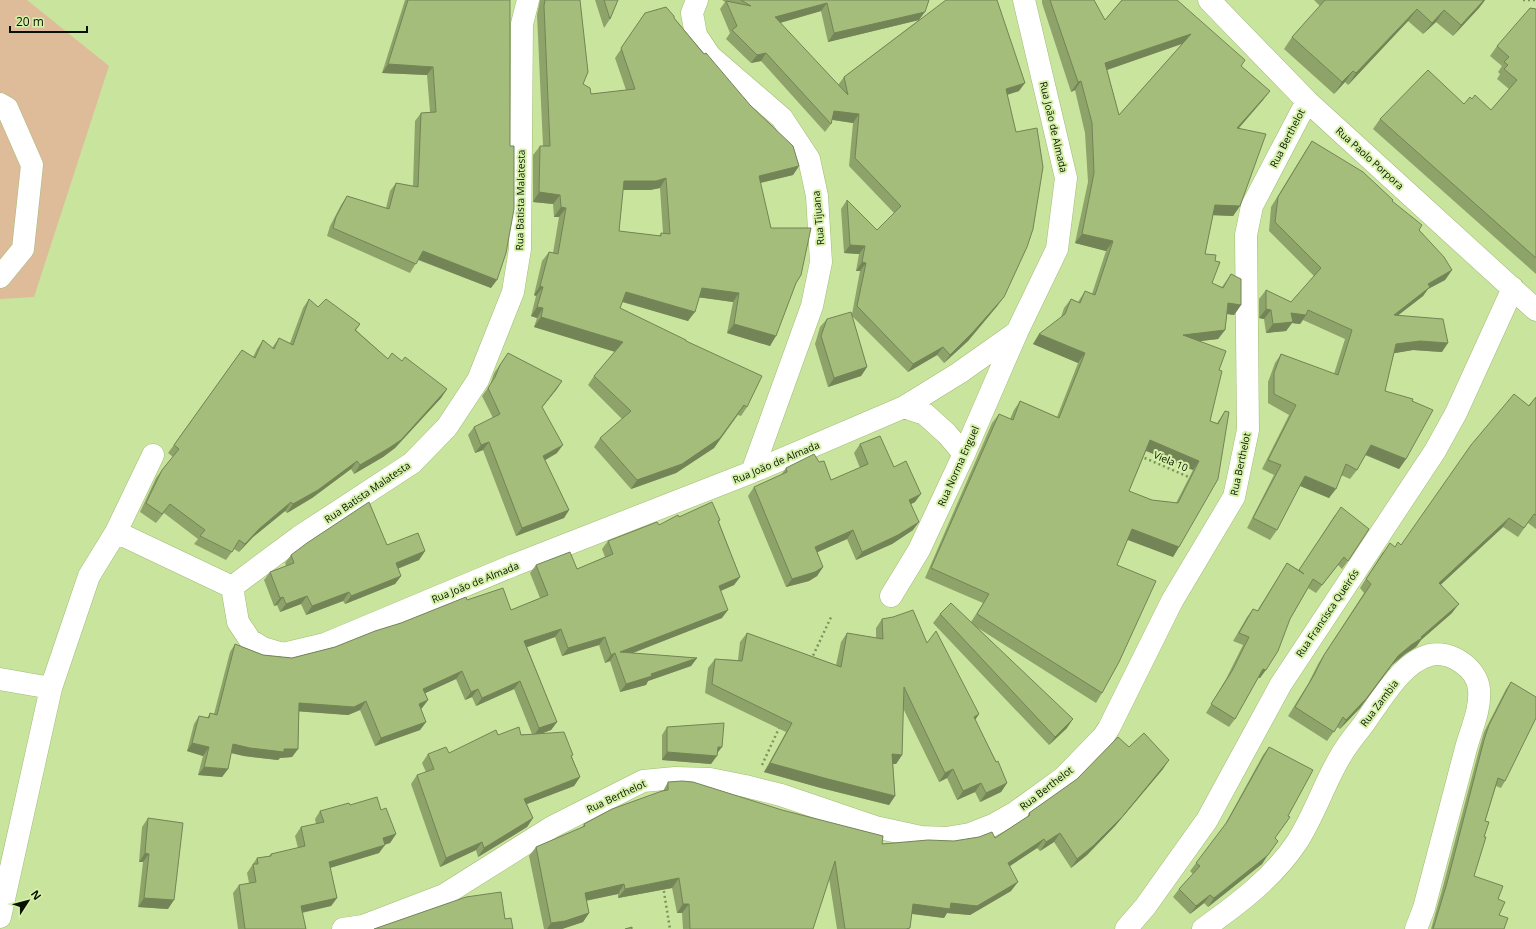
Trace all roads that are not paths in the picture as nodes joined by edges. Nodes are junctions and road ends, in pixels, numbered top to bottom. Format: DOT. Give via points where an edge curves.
graph roads {
  1 [pos="528,0"];
  2 [pos="697,0"];
  3 [pos="1024,0"];
  4 [pos="1209,0"];
  5 [pos="1307,101"];
  6 [pos="0,104"];
  7 [pos="0,277"];
  8 [pos="1513,288"];
  9 [pos="1536,310"];
  10 [pos="1018,332"];
  11 [pos="904,408"];
  12 [pos="964,454"];
  13 [pos="154,455"];
  14 [pos="752,472"];
  15 [pos="116,532"];
  16 [pos="232,587"];
  17 [pos="891,596"];
  18 [pos="0,678"];
  19 [pos="51,688"];
  20 [pos="0,917"];
  21 [pos="343,929"];
  22 [pos="1126,929"];
  23 [pos="1203,929"];
  24 [pos="1416,929"];
  1 -- 16 [label="street, Rua Batista Malatesta" via="522,24 520,249 513,292 478,380 447,428 412,463 299,537"];
  2 -- 14 [label="street, Rua Tijuana" via="692,13 696,35 710,56 782,118 809,159 817,196 821,262 812,306"];
  3 -- 10 [label="street, Rua João de Almada" via="1066,178 1057,249"];
  4 -- 5 [label="street, Rua Paolo Porpora"];
  5 -- 8 [label="street, Rua Paolo Porpora"];
  5 -- 21 [label="street, Rua Berthelot" via="1252,206 1246,235 1248,430 1234,497 1172,601 1109,728 1063,778 1016,812 993,825 970,834 946,838 921,837 882,829 781,795 710,779 675,778 643,781 552,827 444,895 363,926"];
  6 -- 7 [label="street" via="7,108 32,165 23,249"];
  8 -- 9 [label="street, Rua Paolo Porpora"];
  8 -- 22 [label="street, Rua Francisca Queirós" via="1456,413 1432,457 1281,684 1207,820 1145,908"];
  10 -- 11 [label="street, Rua João de Almada"];
  10 -- 12 [label="street, Rua Norma Enguel"];
  11 -- 12 [label="street" via="925,414"];
  11 -- 14 [label="street, Rua João de Almada"];
  12 -- 17 [label="street, Rua Norma Enguel" via="919,550"];
  13 -- 15 [label="street"];
  14 -- 16 [label="street, Rua João de Almada" via="521,562 326,644 283,654 263,648 250,640 238,622"];
  15 -- 16 [label="street"];
  15 -- 19 [label="street" via="89,576"];
  18 -- 19 [label="street"];
  19 -- 20 [label="street"];
  23 -- 24 [label="street, Rua Zambia" via="1262,883 1287,855 1300,836 1340,757 1398,678 1418,661 1432,655 1441,655 1452,657 1465,665 1474,676 1479,687 1479,709"];
}
